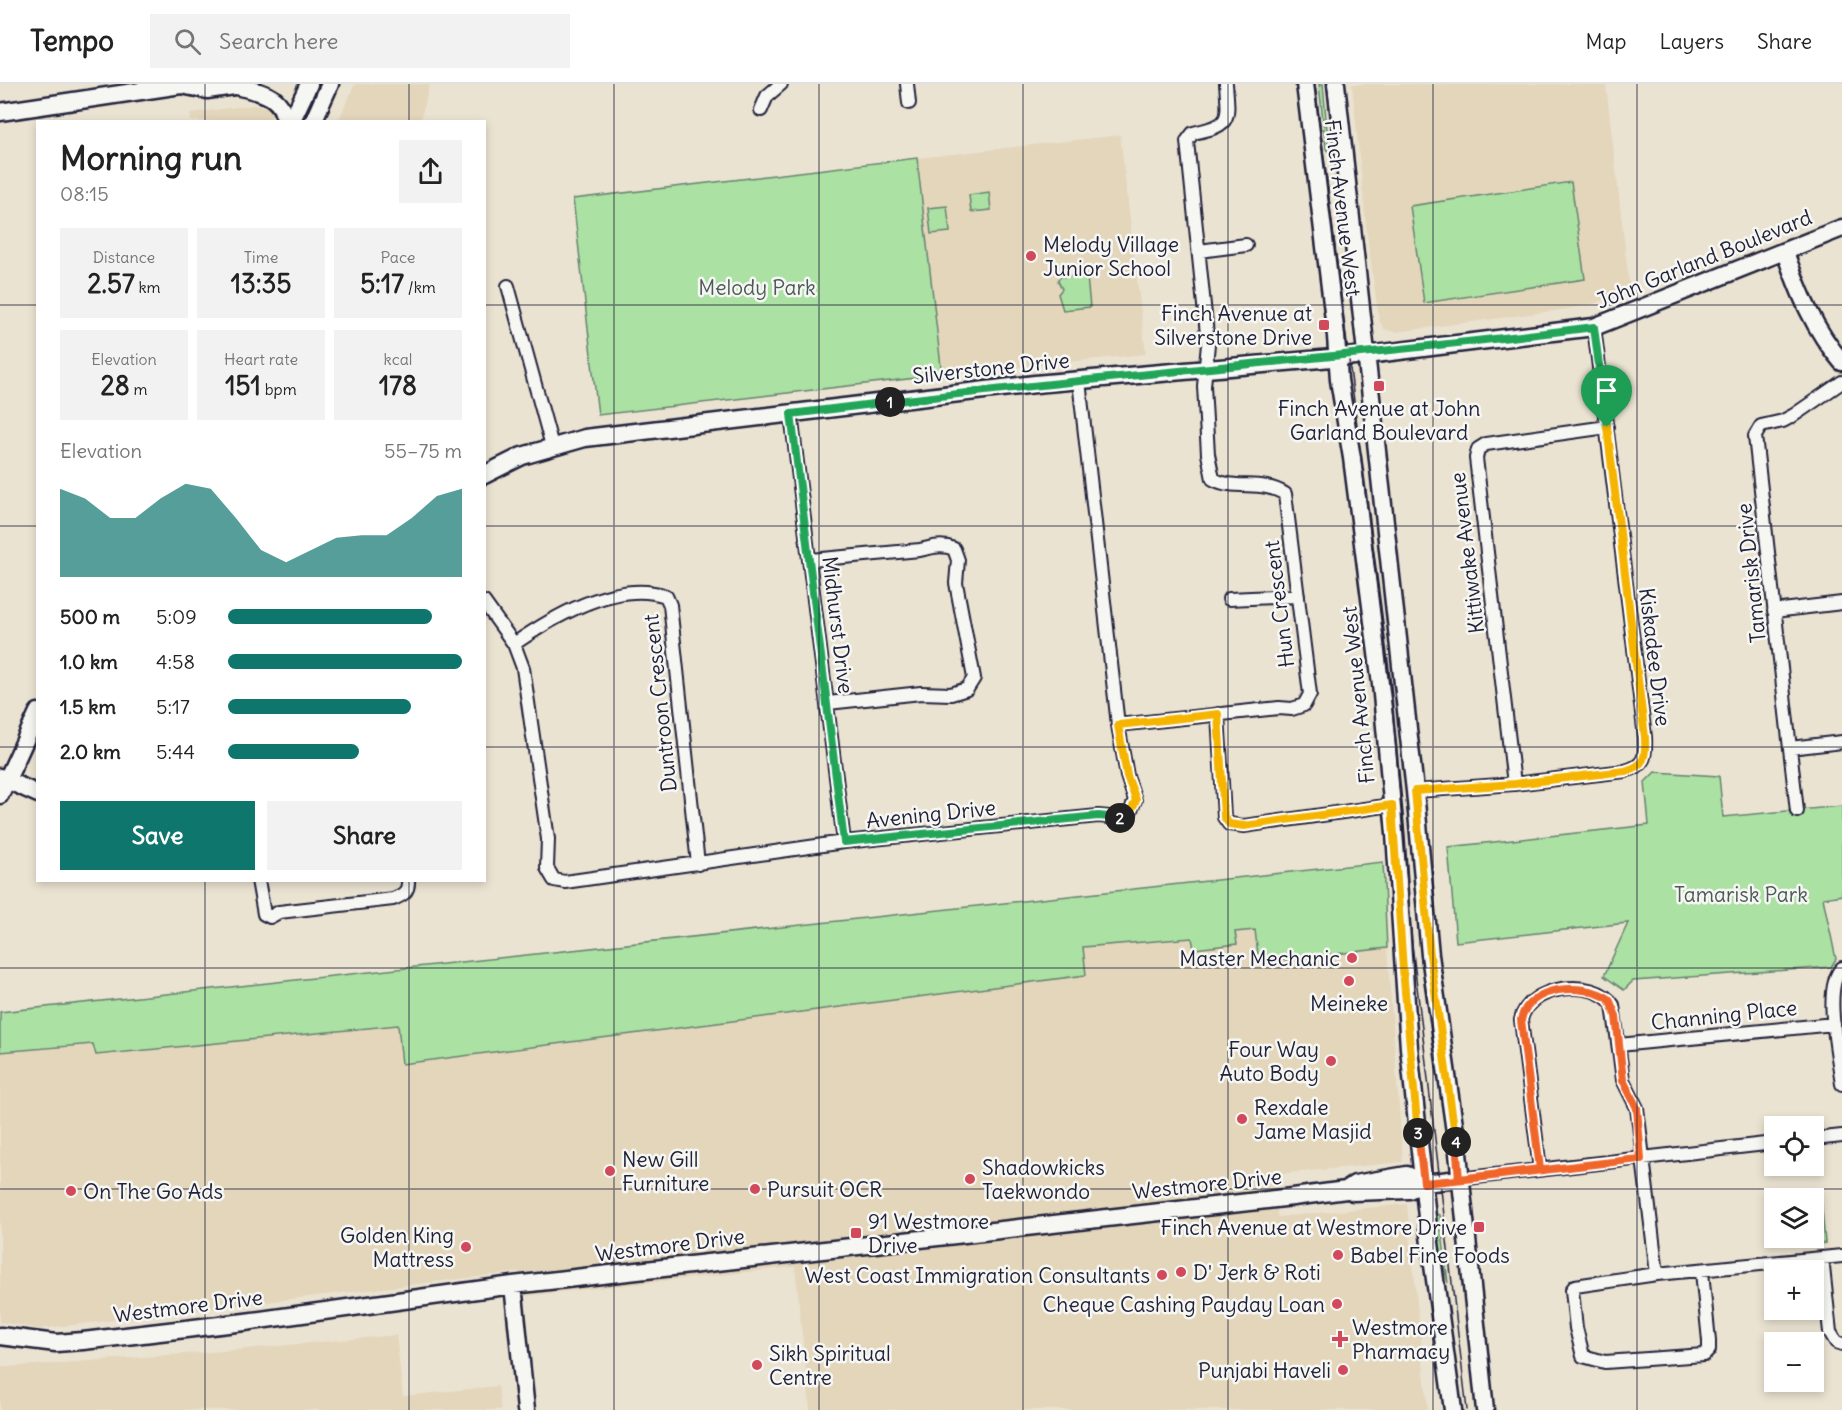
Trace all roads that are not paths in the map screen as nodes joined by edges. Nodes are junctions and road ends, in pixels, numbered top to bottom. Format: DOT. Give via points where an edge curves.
graph roads {
  1 [pos="181,84"];
  2 [pos="309,84"];
  3 [pos="330,84"];
  4 [pos="781,84"];
  5 [pos="907,84"];
  6 [pos="1226,84"];
  7 [pos="1305,84"];
  8 [pos="1336,84"];
  9 [pos="242,85"];
  10 [pos="909,103"];
  11 [pos="761,110"];
  12 [pos="0,112"];
  13 [pos="285,120"];
  14 [pos="292,120"];
  15 [pos="314,120"];
  16 [pos="1842,228"];
  17 [pos="1246,245"];
  18 [pos="1199,251"];
  19 [pos="1785,252"];
  20 [pos="508,286"];
  21 [pos="1594,327"];
  22 [pos="1367,355"];
  23 [pos="1338,357"];
  24 [pos="1842,362"];
  25 [pos="1205,370"];
  26 [pos="1079,381"];
  27 [pos="1842,382"];
  28 [pos="791,414"];
  29 [pos="1607,427"];
  30 [pos="552,446"];
  31 [pos="486,474"];
  32 [pos="811,560"];
  33 [pos="1298,596"];
  34 [pos="1229,599"];
  35 [pos="1842,603"];
  36 [pos="486,605"];
  37 [pos="1774,611"];
  38 [pos="514,644"];
  39 [pos="828,703"];
  40 [pos="1218,714"];
  41 [pos="36,716"];
  42 [pos="1118,725"];
  43 [pos="1842,742"];
  44 [pos="1790,748"];
  45 [pos="2,784"];
  46 [pos="1514,784"];
  47 [pos="1415,791"];
  48 [pos="36,793"];
  49 [pos="1392,805"];
  50 [pos="1797,811"];
  51 [pos="844,842"];
  52 [pos="698,864"];
  53 [pos="258,882"];
  54 [pos="408,882"];
  55 [pos="1842,968"];
  56 [pos="1834,1024"];
  57 [pos="1619,1045"];
  58 [pos="1842,1084"];
  59 [pos="1842,1136"];
  60 [pos="1824,1137"];
  61 [pos="1764,1144"];
  62 [pos="1641,1159"];
  63 [pos="1540,1169"];
  64 [pos="1459,1179"];
  65 [pos="1424,1183"];
  66 [pos="1842,1256"];
  67 [pos="1822,1258"];
  68 [pos="1702,1272"];
  69 [pos="1657,1274"];
  70 [pos="513,1285"];
  71 [pos="0,1336"];
  72 [pos="1842,1344"];
  73 [pos="526,1410"];
  74 [pos="1453,1410"];
  75 [pos="1485,1410"];
  1 -- 9 [label="street" via="207,90"];
  1 -- 12 [label="street"];
  2 -- 14 [label="street"];
  3 -- 15 [label="street"];
  4 -- 11 [label="street" via="767,96"];
  5 -- 10 [label="street"];
  6 -- 18 [label="street" via="1225,123 1193,133 1187,141"];
  7 -- 23 [label="street, Finch Avenue West"];
  8 -- 22 [label="street, Finch Avenue West"];
  9 -- 13 [label="street" via="273,97 282,108"];
  16 -- 19 [label="street, John Garland Boulevard"];
  17 -- 18 [label="street"];
  18 -- 25 [label="street" via="1208,349"];
  19 -- 21 [label="street, John Garland Boulevard"];
  19 -- 24 [label="street" via="1816,328"];
  20 -- 30 [label="street"];
  21 -- 22 [label="street, John Garland Boulevard"];
  21 -- 29 [label="street, Kiskadee Drive"];
  22 -- 23 [label="street, Silverstone Drive"];
  22 -- 47 [label="street, Finch Avenue West"];
  23 -- 25 [label="street, Silverstone Drive"];
  23 -- 49 [label="street, Finch Avenue West" via="1366,560"];
  25 -- 26 [label="street, Silverstone Drive"];
  25 -- 33 [label="street, Hun Crescent" via="1208,454 1213,479 1222,484 1273,486 1285,494"];
  26 -- 28 [label="street, Silverstone Drive"];
  26 -- 42 [label="street, Avening Drive"];
  27 -- 37 [label="street, Tamarisk Drive" via="1783,421 1761,426 1755,436"];
  28 -- 30 [label="street, Silverstone Drive" via="585,438"];
  28 -- 32 [label="street, Midhurst Drive"];
  29 -- 46 [label="street, Kittiwake Avenue" via="1486,444 1478,449"];
  29 -- 46 [label="street, Kiskadee Drive" via="1645,759 1639,767 1625,771"];
  30 -- 31 [label="street, Silverstone Drive"];
  32 -- 39 [label="street, Midhurst Drive"];
  32 -- 39 [label="street" via="946,546 954,549 958,560 956,583 974,678 967,689 951,694 921,693"];
  33 -- 34 [label="street"];
  33 -- 40 [label="street, Hun Crescent" via="1310,694 1304,705"];
  35 -- 37 [label="street"];
  36 -- 38 [label="street, Avening Drive"];
  37 -- 44 [label="street, Tamarisk Drive"];
  38 -- 52 [label="street, Avening Drive" via="531,711 548,839 547,868 554,880 565,882"];
  38 -- 52 [label="street, Duntroon Crescent" via="560,613 588,602 653,591 666,596"];
  39 -- 51 [label="street, Midhurst Drive"];
  40 -- 42 [label="street, Hun Crescent"];
  40 -- 49 [label="street" via="1224,817 1229,824 1244,826"];
  41 -- 45 [label="street"];
  42 -- 51 [label="street, Avening Drive" via="1127,776 1136,800 1129,815"];
  43 -- 44 [label="street"];
  44 -- 50 [label="street, Tamarisk Drive"];
  45 -- 48 [label="street"];
  46 -- 47 [label="street, Kiskadee Drive"];
  47 -- 64 [label="street, Finch Avenue West" via="1430,955"];
  49 -- 65 [label="street, Finch Avenue West" via="1409,1048"];
  51 -- 52 [label="street, Avening Drive"];
  53 -- 54 [label="street" via="262,909 270,917 279,912 393,899 404,894"];
  55 -- 56 [label="street" via="1833,982"];
  56 -- 57 [label="street, Channing Place"];
  56 -- 58 [label="street"];
  57 -- 62 [label="street" via="1623,1080 1637,1108"];
  57 -- 63 [label="street" via="1613,1005 1593,991 1574,988 1541,995 1522,1011"];
  59 -- 60 [label="street"];
  61 -- 62 [label="street, Westmore Drive"];
  62 -- 63 [label="street, Westmore Drive"];
  62 -- 69 [label="street"];
  63 -- 64 [label="street, Westmore Drive"];
  64 -- 65 [label="street, Westmore Drive"];
  64 -- 75 [label="street, Finch Avenue West"];
  65 -- 70 [label="street, Westmore Drive" via="1408,1190 1346,1190"];
  65 -- 74 [label="street, Finch Avenue West"];
  66 -- 67 [label="street"];
  67 -- 68 [label="street"];
  67 -- 72 [label="street" via="1830,1332"];
  68 -- 69 [label="street"];
  68 -- 69 [label="street" via="1709,1341 1709,1350 1704,1355 1605,1362 1583,1356 1576,1328 1572,1290 1575,1286"];
  70 -- 71 [label="street, Westmore Drive" via="65,1342"];
  70 -- 73 [label="street"];
}
